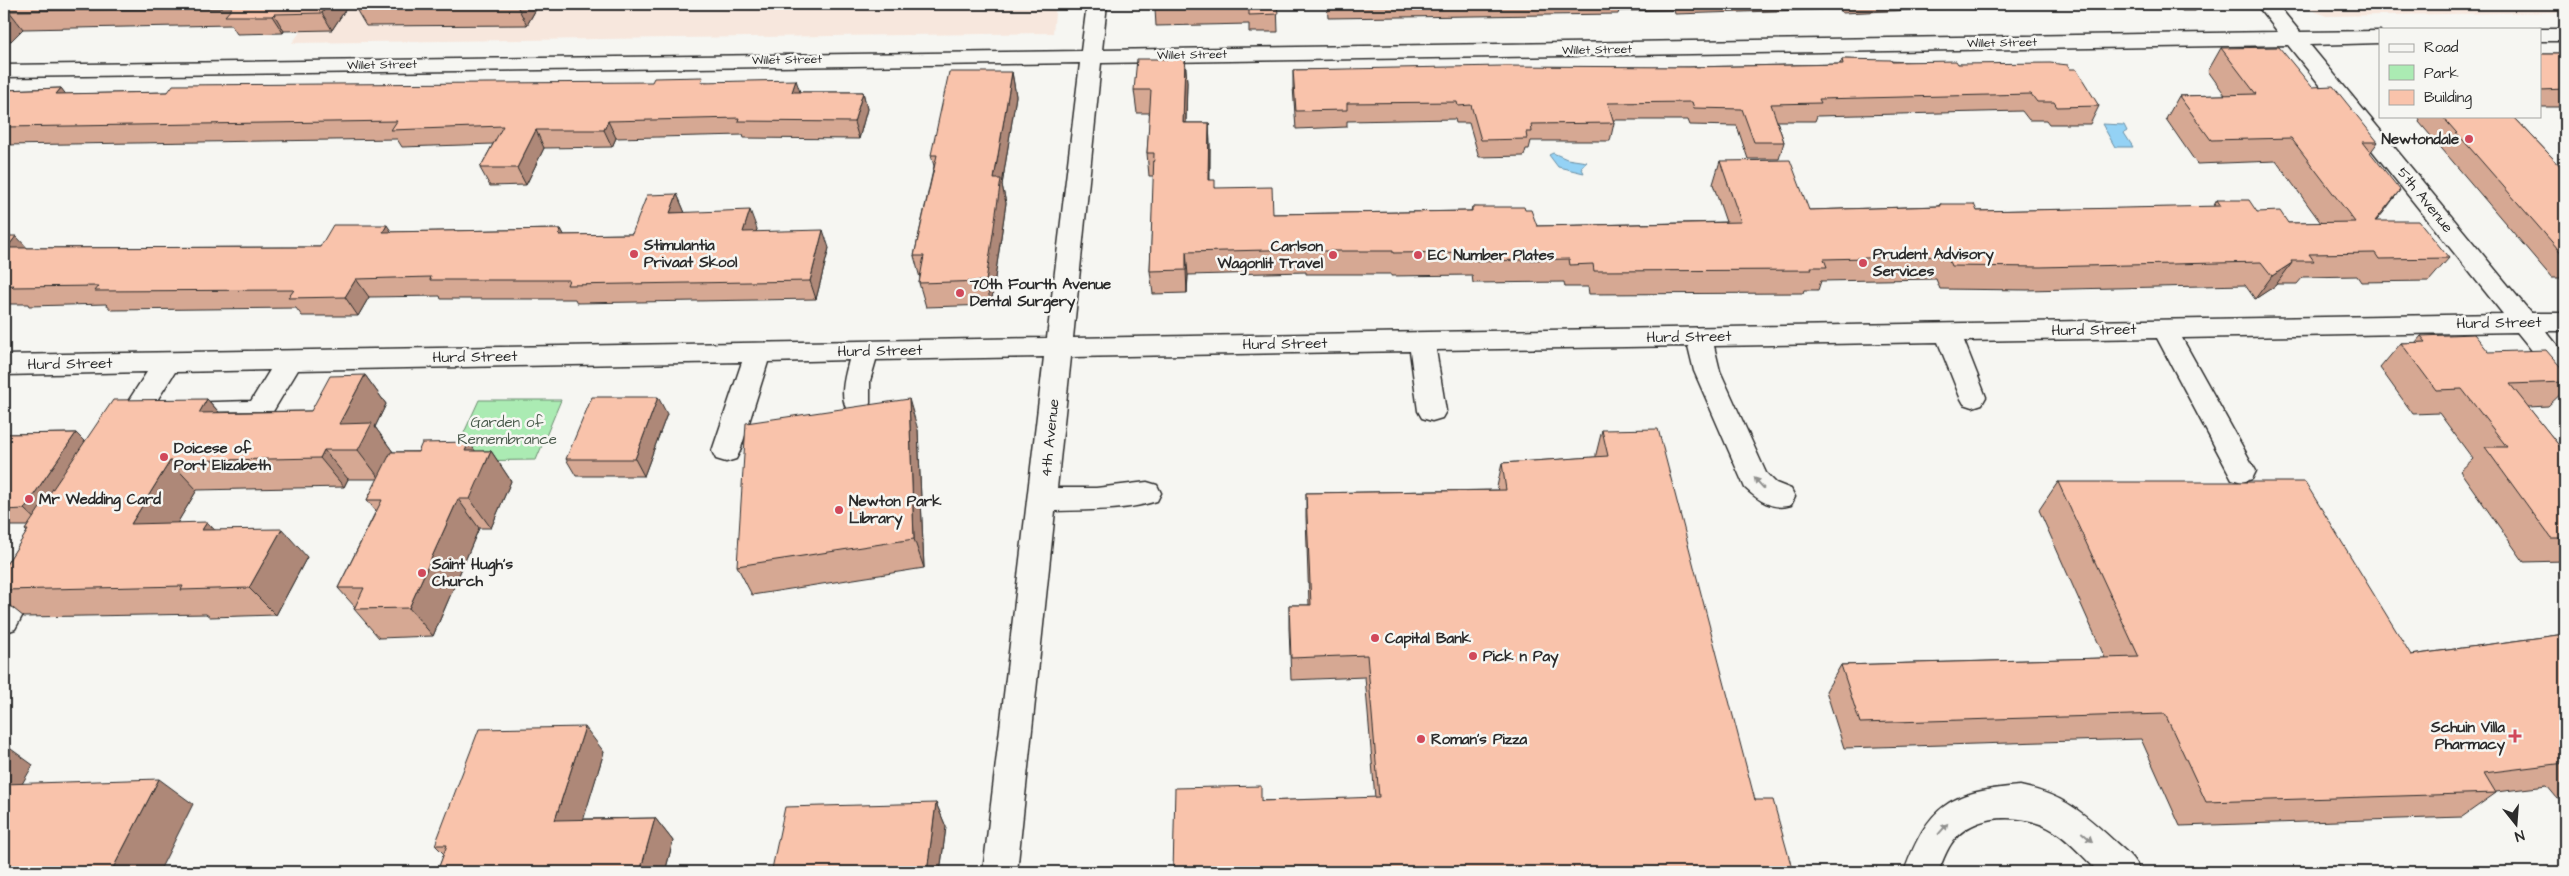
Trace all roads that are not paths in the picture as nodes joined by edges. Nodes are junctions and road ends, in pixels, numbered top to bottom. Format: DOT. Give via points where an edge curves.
graph roads {
  1 [pos="1097,4"];
  2 [pos="2266,4"];
  3 [pos="2542,35"];
  4 [pos="2565,35"];
  5 [pos="2379,38"];
  6 [pos="2294,39"];
  7 [pos="1092,56"];
  8 [pos="4,71"];
  9 [pos="2565,322"];
  10 [pos="2524,323"];
  11 [pos="2164,328"];
  12 [pos="1948,333"];
  13 [pos="1699,337"];
  14 [pos="1422,342"];
  15 [pos="1060,348"];
  16 [pos="866,351"];
  17 [pos="758,353"];
  18 [pos="290,360"];
  19 [pos="167,363"];
  20 [pos="4,365"];
  21 [pos="2565,373"];
  22 [pos="1973,397"];
  23 [pos="857,404"];
  24 [pos="1432,411"];
  25 [pos="134,413"];
  26 [pos="726,451"];
  27 [pos="108,452"];
  28 [pos="2237,462"];
  29 [pos="1147,493"];
  30 [pos="1781,496"];
  31 [pos="1042,500"];
  32 [pos="41,555"];
  33 [pos="4,620"];
  34 [pos="1000,872"];
  35 [pos="1921,872"];
  36 [pos="2124,872"];
  1 -- 7 [label="street, 4th Avenue"];
  2 -- 6 [label="street, 5th Avenue"];
  3 -- 4 [label="street"];
  5 -- 6 [label="street, Willet Street"];
  6 -- 7 [label="street, Willet Street"];
  6 -- 10 [label="street, 5th Avenue"];
  7 -- 8 [label="street, Willet Street"];
  7 -- 15 [label="street, 4th Avenue"];
  9 -- 10 [label="street, Hurd Street"];
  10 -- 11 [label="street, Hurd Street"];
  10 -- 21 [label="street, 5th Avenue"];
  11 -- 12 [label="street, Hurd Street"];
  11 -- 28 [label="street"];
  12 -- 13 [label="street, Hurd Street"];
  12 -- 22 [label="street"];
  13 -- 14 [label="street, Hurd Street"];
  30 -- 13 [label="street, one-way" via="1766,491 1755,480 1707,371"];
  14 -- 15 [label="street, Hurd Street"];
  14 -- 24 [label="street"];
  15 -- 16 [label="street, Hurd Street"];
  15 -- 31 [label="street, 4th Avenue"];
  16 -- 17 [label="street, Hurd Street"];
  16 -- 23 [label="street" via="857,381"];
  17 -- 18 [label="street, Hurd Street"];
  17 -- 26 [label="street"];
  18 -- 19 [label="street, Hurd Street"];
  18 -- 25 [label="street" via="260,412"];
  19 -- 20 [label="street, Hurd Street"];
  19 -- 25 [label="street"];
  25 -- 27 [label="street"];
  29 -- 31 [label="street" via="1096,499"];
  31 -- 34 [label="street, 4th Avenue"];
  32 -- 33 [label="street"];
  35 -- 36 [label="street, one-way" via="1939,832 1958,814 1993,804 2020,802 2040,806 2067,820"];
}
